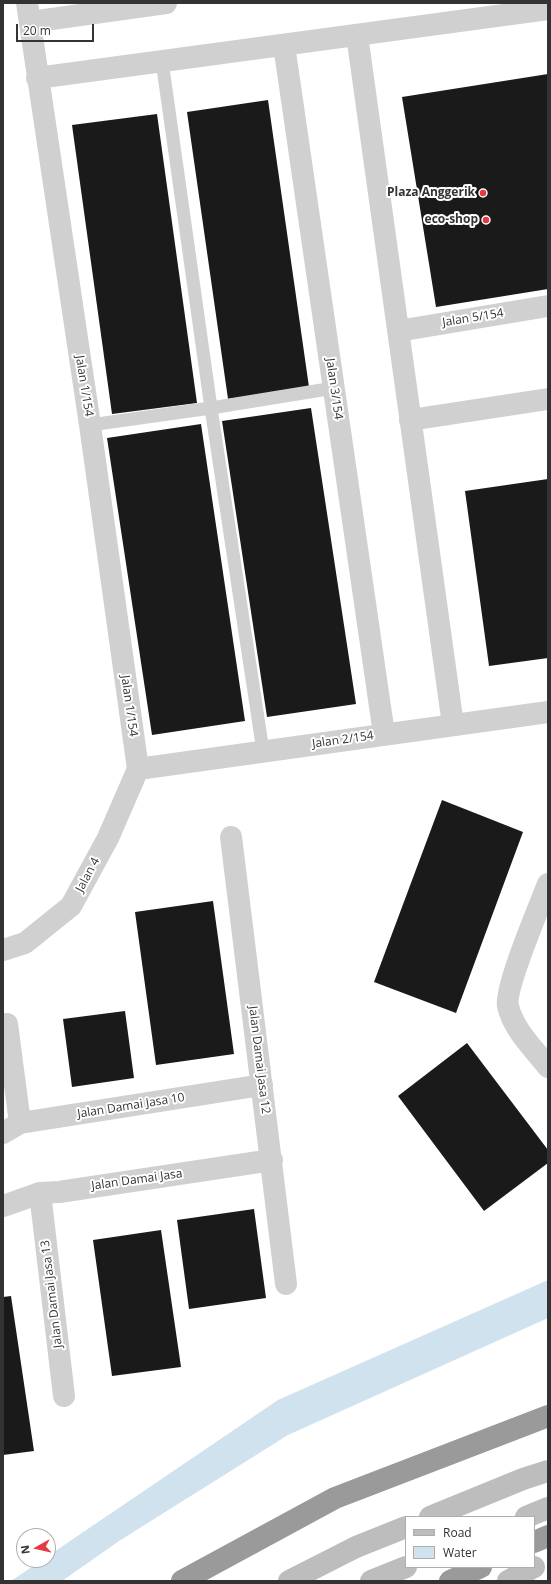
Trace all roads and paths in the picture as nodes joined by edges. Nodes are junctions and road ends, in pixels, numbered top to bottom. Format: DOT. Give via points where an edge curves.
graph roads {
  1 [pos="158,4"];
  2 [pos="548,9"];
  3 [pos="28,12"];
  4 [pos="357,35"];
  5 [pos="284,44"];
  6 [pos="162,61"];
  7 [pos="37,78"];
  8 [pos="548,306"];
  9 [pos="398,331"];
  10 [pos="334,388"];
  11 [pos="548,399"];
  12 [pos="211,408"];
  13 [pos="410,420"];
  14 [pos="90,425"];
  15 [pos="548,712"];
  16 [pos="453,725"];
  17 [pos="384,734"];
  18 [pos="263,752"];
  19 [pos="138,769"];
  20 [pos="231,837"];
  21 [pos="548,884"];
  22 [pos="3,950"];
  23 [pos="8,1024"];
  24 [pos="548,1067"];
  25 [pos="262,1086"];
  26 [pos="12,1128"];
  27 [pos="272,1160"];
  28 [pos="40,1193"];
  29 [pos="3,1206"];
  30 [pos="286,1284"];
  31 [pos="64,1396"];
  32 [pos="548,1416"];
  33 [pos="548,1472"];
  34 [pos="548,1508"];
  35 [pos="432,1516"];
  36 [pos="528,1516"];
  37 [pos="405,1527"];
  38 [pos="548,1536"];
  39 [pos="535,1542"];
  40 [pos="548,1559"];
  41 [pos="535,1566"];
  42 [pos="405,1567"];
  43 [pos="479,1568"];
  44 [pos="532,1568"];
  45 [pos="182,1581"];
  46 [pos="289,1581"];
  47 [pos="371,1581"];
  48 [pos="450,1581"];
  49 [pos="508,1581"];
  1 -- 3 [label="street"];
  2 -- 4 [label="street"];
  3 -- 7 [label="street, Jalan 1/154"];
  4 -- 5 [label="street"];
  4 -- 9 [label="street"];
  5 -- 6 [label="street"];
  5 -- 10 [label="street, Jalan 3/154"];
  6 -- 7 [label="street"];
  6 -- 12 [label="lane"];
  7 -- 14 [label="street, Jalan 1/154"];
  8 -- 9 [label="street, Jalan 5/154"];
  9 -- 13 [label="street"];
  10 -- 12 [label="lane"];
  10 -- 17 [label="street, Jalan 3/154"];
  11 -- 13 [label="street"];
  12 -- 14 [label="lane"];
  12 -- 18 [label="lane"];
  13 -- 16 [label="street"];
  14 -- 19 [label="street, Jalan 1/154"];
  15 -- 16 [label="street, Jalan 2/154"];
  16 -- 17 [label="street, Jalan 2/154"];
  17 -- 18 [label="street, Jalan 2/154"];
  18 -- 19 [label="street, Jalan 2/154"];
  19 -- 22 [label="street, Jalan 4" via="108,838 71,906 25,943"];
  20 -- 25 [label="street, Jalan Damai Jasa 12"];
  21 -- 24 [label="street" via="511,982 507,1004 513,1022"];
  23 -- 26 [label="street"];
  25 -- 26 [label="street, Jalan Damai Jasa 10"];
  25 -- 27 [label="street, Jalan Damai Jasa 12"];
  27 -- 28 [label="street, Jalan Damai Jasa"];
  27 -- 30 [label="street, Jalan Damai Jasa 12"];
  28 -- 29 [label="street, Jalan Damai Jasa"];
  28 -- 31 [label="street, Jalan Damai Jasa 13"];
  32 -- 45 [label="highway" via="334,1498"];
  33 -- 35 [label="main road" via="523,1479"];
  34 -- 36 [label="main road"];
  37 -- 46 [label="main road" via="356,1547"];
  38 -- 39 [label="highway"];
  40 -- 41 [label="main road"];
  42 -- 47 [label="main road"];
  43 -- 48 [label="highway"];
  44 -- 49 [label="main road"];
}
